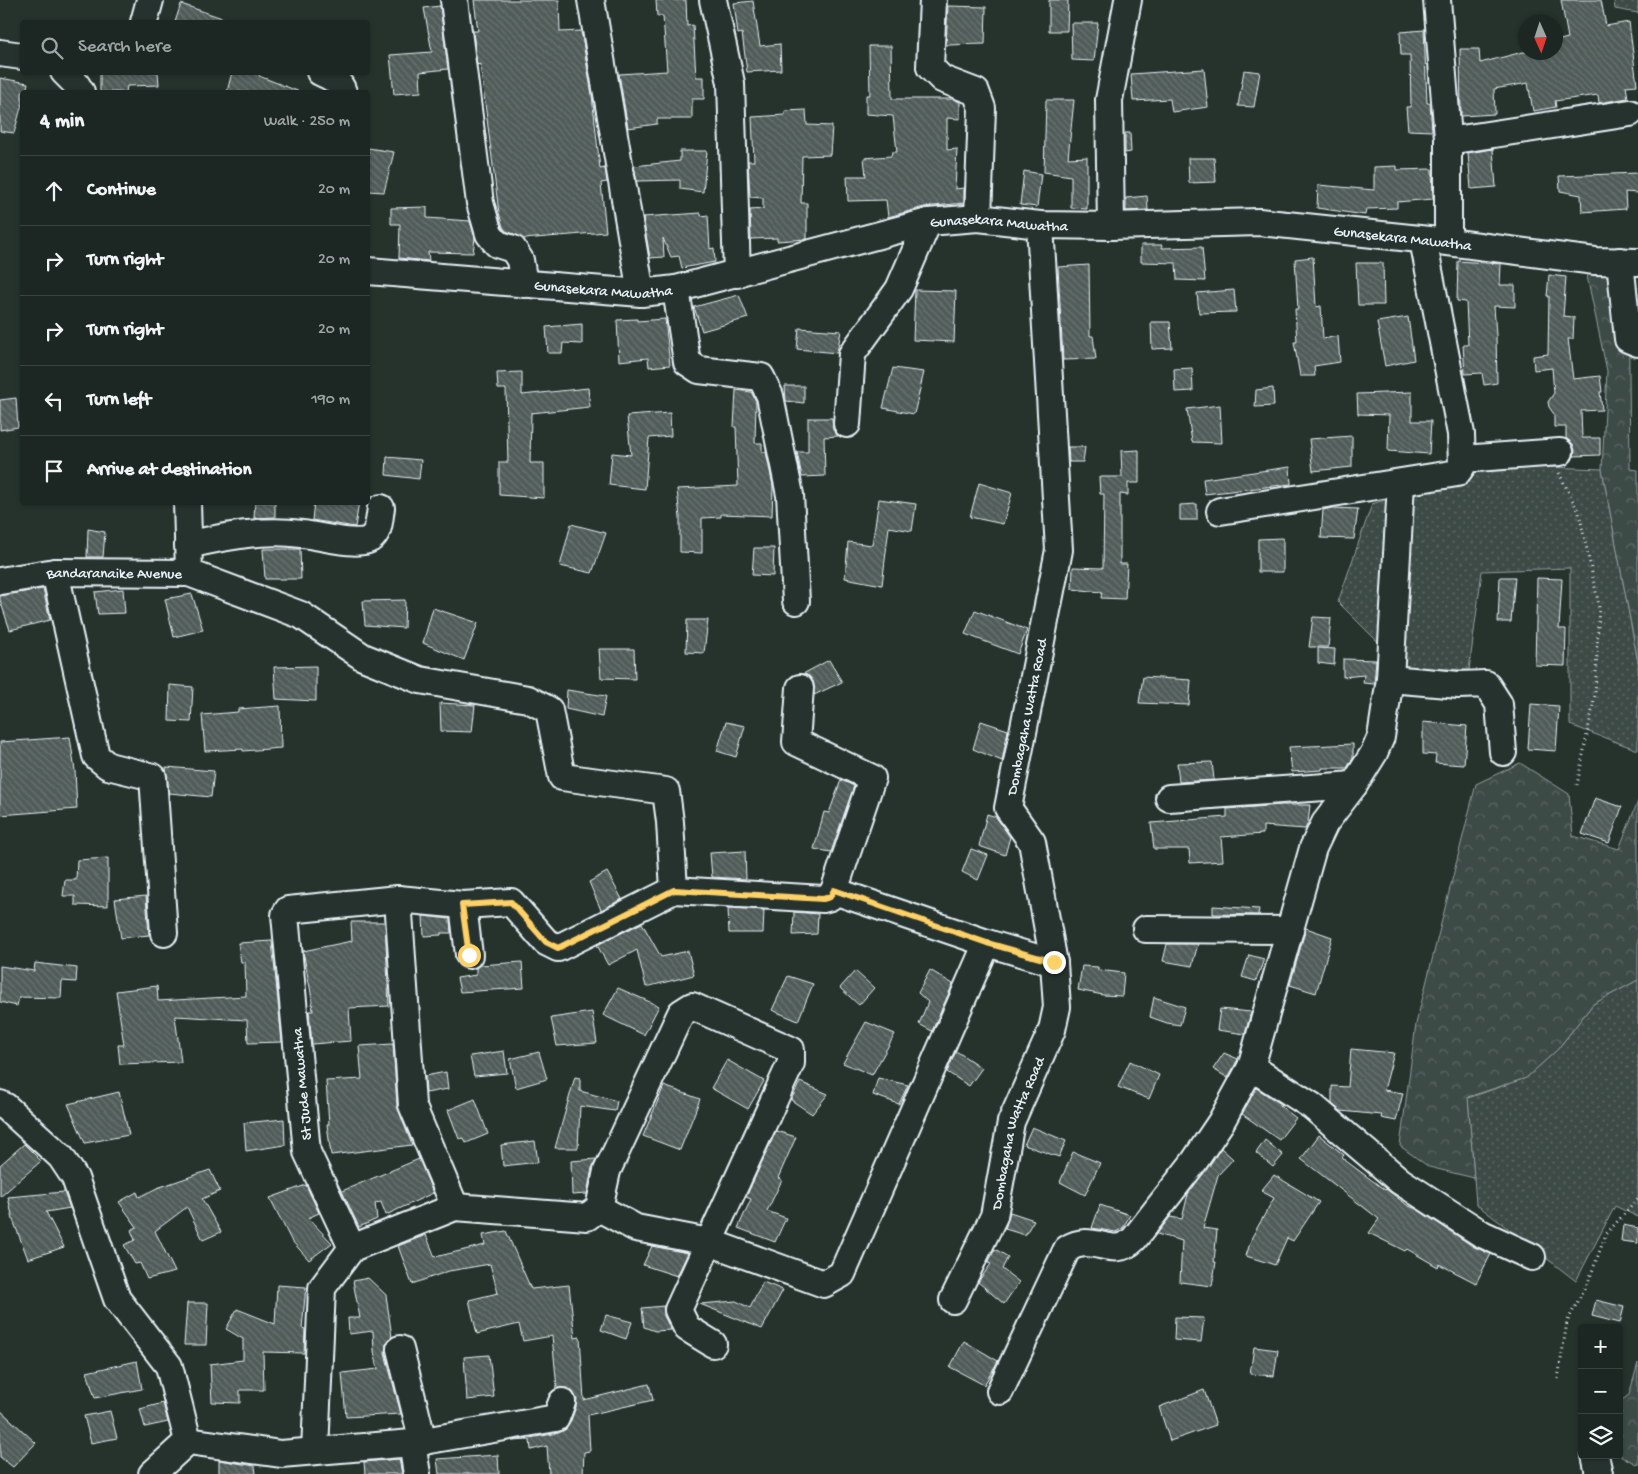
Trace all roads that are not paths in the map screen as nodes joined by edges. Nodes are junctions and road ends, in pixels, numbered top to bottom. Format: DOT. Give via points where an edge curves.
graph roads {
  1 [pos="150,0"];
  2 [pos="454,0"];
  3 [pos="591,0"];
  4 [pos="713,0"];
  5 [pos="933,0"];
  6 [pos="1128,0"];
  7 [pos="1437,0"];
  8 [pos="145,20"];
  9 [pos="0,53"];
  10 [pos="20,56"];
  11 [pos="67,75"];
  12 [pos="326,75"];
  13 [pos="80,90"];
  14 [pos="343,90"];
  15 [pos="1630,113"];
  16 [pos="1448,141"];
  17 [pos="978,218"];
  18 [pos="928,222"];
  19 [pos="1040,225"];
  20 [pos="1111,226"];
  21 [pos="1436,241"];
  22 [pos="1629,262"];
  23 [pos="370,271"];
  24 [pos="737,274"];
  25 [pos="524,284"];
  26 [pos="676,289"];
  27 [pos="641,293"];
  28 [pos="1638,343"];
  29 [pos="847,424"];
  30 [pos="1554,452"];
  31 [pos="1462,459"];
  32 [pos="1401,483"];
  33 [pos="188,505"];
  34 [pos="381,508"];
  35 [pos="1220,511"];
  36 [pos="188,545"];
  37 [pos="55,572"];
  38 [pos="189,573"];
  39 [pos="0,581"];
  40 [pos="796,601"];
  41 [pos="1390,679"];
  42 [pos="800,688"];
  43 [pos="1503,752"];
  44 [pos="1354,785"];
  45 [pos="1169,798"];
  46 [pos="674,890"];
  47 [pos="834,890"];
  48 [pos="398,899"];
  49 [pos="462,905"];
  50 [pos="1146,930"];
  51 [pos="1290,930"];
  52 [pos="164,933"];
  53 [pos="987,943"];
  54 [pos="469,955"];
  55 [pos="1054,962"];
  56 [pos="1251,1067"];
  57 [pos="0,1104"];
  58 [pos="455,1207"];
  59 [pos="599,1208"];
  60 [pos="708,1242"];
  61 [pos="352,1248"];
  62 [pos="1532,1257"];
  63 [pos="953,1300"];
  64 [pos="713,1344"];
  65 [pos="400,1349"];
  66 [pos="1000,1391"];
  67 [pos="562,1402"];
  68 [pos="188,1441"];
  69 [pos="418,1442"];
  70 [pos="315,1451"];
  71 [pos="1597,1459"];
  72 [pos="152,1474"];
  73 [pos="417,1474"];
  74 [pos="1599,1474"];
  1 -- 8 [label="street"];
  2 -- 25 [label="street" via="480,203 489,234 497,244 513,250 520,260"];
  3 -- 27 [label="street"];
  4 -- 24 [label="street" via="731,83"];
  5 -- 17 [label="street" via="930,67 942,79 976,92 982,108"];
  6 -- 20 [label="street" via="1109,100"];
  7 -- 16 [label="street"];
  9 -- 10 [label="street"];
  11 -- 13 [label="street"];
  12 -- 14 [label="street"];
  15 -- 16 [label="street"];
  16 -- 21 [label="street"];
  17 -- 18 [label="street, Gunasekara Mawatha"];
  17 -- 19 [label="street, Gunasekara Mawatha"];
  18 -- 24 [label="street, Gunasekara Mawatha"];
  18 -- 29 [label="street" via="899,289 852,354"];
  19 -- 20 [label="street, Gunasekara Mawatha"];
  19 -- 55 [label="street, Dombagaha Watta Road" via="1059,550 1008,808 1032,842"];
  20 -- 21 [label="street, Gunasekara Mawatha" via="1259,222"];
  21 -- 22 [label="street, Gunasekara Mawatha" via="1595,261"];
  21 -- 31 [label="street"];
  22 -- 28 [label="street" via="1628,339"];
  23 -- 25 [label="street, Gunasekara Mawatha"];
  24 -- 26 [label="street, Gunasekara Mawatha"];
  25 -- 27 [label="street, Gunasekara Mawatha"];
  26 -- 27 [label="street, Gunasekara Mawatha"];
  26 -- 40 [label="street" via="687,362 699,370 761,377 770,396 790,495"];
  30 -- 31 [label="street"];
  31 -- 32 [label="street" via="1462,466 1456,473"];
  32 -- 35 [label="street"];
  32 -- 41 [label="street"];
  33 -- 36 [label="street, Bandaranaike Avenue"];
  34 -- 36 [label="street" via="378,530 369,539 357,542 300,533 267,532 238,534"];
  36 -- 38 [label="street, Bandaranaike Avenue"];
  37 -- 38 [label="street, Bandaranaike Avenue"];
  37 -- 39 [label="street, Bandaranaike Avenue"];
  37 -- 52 [label="street" via="96,756 108,766 153,777"];
  38 -- 46 [label="street" via="301,615 363,657 420,680 528,699 549,710 562,777 666,791"];
  41 -- 43 [label="street" via="1486,684 1499,704"];
  41 -- 44 [label="street" via="1381,736"];
  42 -- 47 [label="street" via="796,742 872,778"];
  44 -- 45 [label="street"];
  44 -- 51 [label="street" via="1325,823 1313,848"];
  46 -- 47 [label="street" via="823,899 830,897"];
  46 -- 49 [label="street" via="558,948 546,942 511,902"];
  47 -- 53 [label="street"];
  48 -- 49 [label="street"];
  48 -- 58 [label="street" via="412,1105"];
  48 -- 61 [label="street, St Jude Mawatha" via="288,910 285,915 307,1152"];
  49 -- 54 [label="street"];
  50 -- 51 [label="street"];
  51 -- 56 [label="street"];
  53 -- 55 [label="street"];
  53 -- 60 [label="street" via="842,1274 824,1284"];
  55 -- 63 [label="street, Dombagaha Watta Road" via="1057,1007 1052,1030 1011,1122 994,1216"];
  56 -- 62 [label="street" via="1312,1106 1400,1181 1482,1234"];
  56 -- 66 [label="street" via="1221,1122 1194,1162 1127,1246 1115,1249 1099,1243 1076,1243 1067,1249"];
  57 -- 68 [label="street" via="61,1157 74,1178 117,1298 169,1366"];
  58 -- 59 [label="street" via="587,1217"];
  58 -- 61 [label="street"];
  59 -- 60 [label="street" via="636,1228"];
  59 -- 60 [label="street" via="608,1170 682,1013 692,1006 700,1008 791,1050 791,1063"];
  60 -- 64 [label="street" via="678,1310 687,1328"];
  61 -- 70 [label="street" via="322,1288"];
  65 -- 69 [label="street"];
  67 -- 69 [label="street" via="556,1418"];
  68 -- 70 [label="street" via="281,1454"];
  68 -- 72 [label="street"];
  69 -- 70 [label="street"];
  69 -- 73 [label="street"];
  71 -- 74 [label="street"];
}
